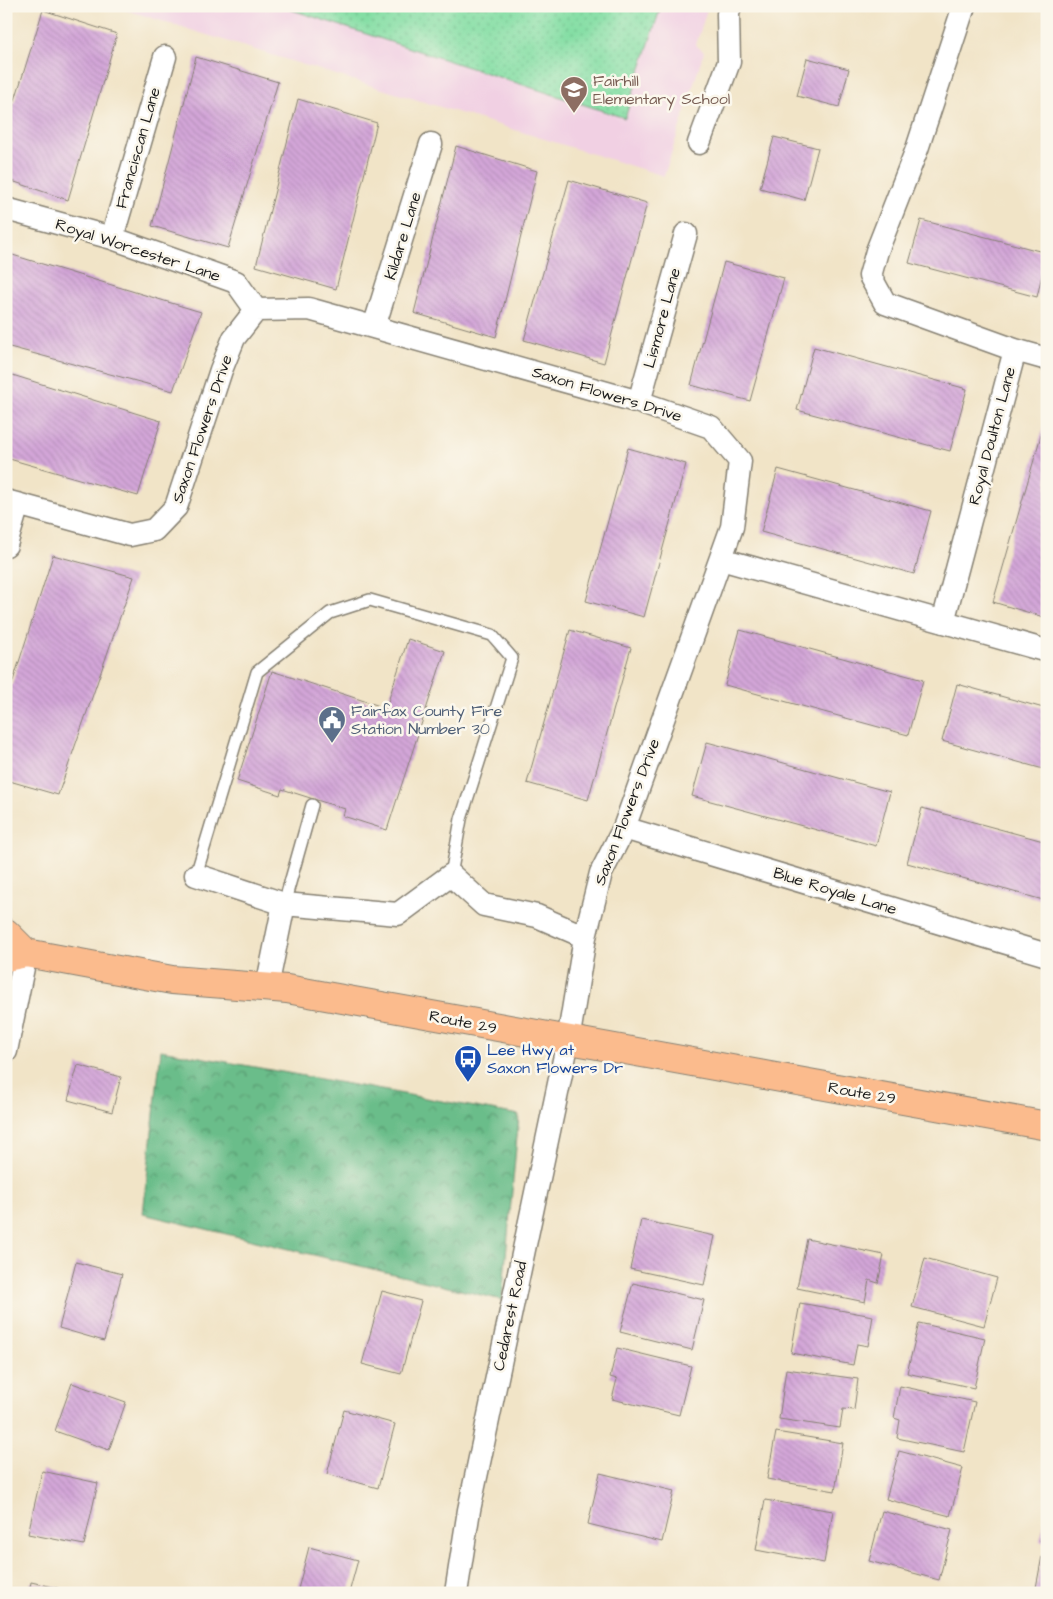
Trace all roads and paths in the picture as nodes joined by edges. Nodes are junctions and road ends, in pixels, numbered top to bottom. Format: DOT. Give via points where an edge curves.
graph roads {
  1 [pos="730,6"];
  2 [pos="964,6"];
  3 [pos="165,57"];
  4 [pos="699,143"];
  5 [pos="431,144"];
  6 [pos="6,209"];
  7 [pos="686,234"];
  8 [pos="112,238"];
  9 [pos="256,310"];
  10 [pos="374,327"];
  11 [pos="1015,350"];
  12 [pos="1047,359"];
  13 [pos="639,402"];
  14 [pos="12,503"];
  15 [pos="6,545"];
  16 [pos="721,559"];
  17 [pos="943,622"];
  18 [pos="1047,651"];
  19 [pos="312,805"];
  20 [pos="624,828"];
  21 [pos="196,875"];
  22 [pos="451,875"];
  23 [pos="284,904"];
  24 [pos="6,933"];
  25 [pos="585,937"];
  26 [pos="16,955"];
  27 [pos="1047,955"];
  28 [pos="267,987"];
  29 [pos="568,1041"];
  30 [pos="6,1051"];
  31 [pos="1047,1126"];
  32 [pos="456,1593"];
  1 -- 4 [label="street" via="729,62"];
  2 -- 11 [label="street, Royal Doulton Lane" via="917,149 870,276 885,303"];
  3 -- 8 [label="street, Franciscan Lane"];
  5 -- 10 [label="street, Kildare Lane"];
  6 -- 8 [label="street, Royal Worcester Lane"];
  7 -- 13 [label="street, Lismore Lane"];
  8 -- 9 [label="street, Royal Worcester Lane" via="236,282"];
  9 -- 10 [label="street, Saxon Flowers Drive" via="309,309"];
  9 -- 14 [label="street, Saxon Flowers Drive" via="234,338 221,370 176,508 154,530 130,535"];
  10 -- 13 [label="street, Saxon Flowers Drive"];
  11 -- 12 [label="street"];
  11 -- 17 [label="street, Royal Doulton Lane"];
  13 -- 16 [label="street, Saxon Flowers Drive" via="711,426 740,461 732,527"];
  14 -- 15 [label="street"];
  16 -- 17 [label="street"];
  16 -- 20 [label="street, Saxon Flowers Drive"];
  17 -- 18 [label="street"];
  19 -- 23 [label="lane"];
  20 -- 25 [label="street, Saxon Flowers Drive" via="601,874"];
  20 -- 27 [label="street, Blue Royale Lane"];
  21 -- 22 [label="lane" via="257,672 330,612 370,600 492,635 512,658 461,819"];
  21 -- 23 [label="street"];
  22 -- 23 [label="street" via="398,914"];
  22 -- 25 [label="street" via="484,905 537,916"];
  23 -- 28 [label="street"];
  24 -- 26 [label="main road"];
  25 -- 29 [label="street, Saxon Flowers Drive"];
  26 -- 28 [label="main road, Route 29" via="172,980"];
  26 -- 30 [label="street"];
  28 -- 29 [label="main road, Route 29"];
  29 -- 31 [label="main road, Route 29"];
  29 -- 32 [label="street, Cedarest Road" via="470,1510"];
}
